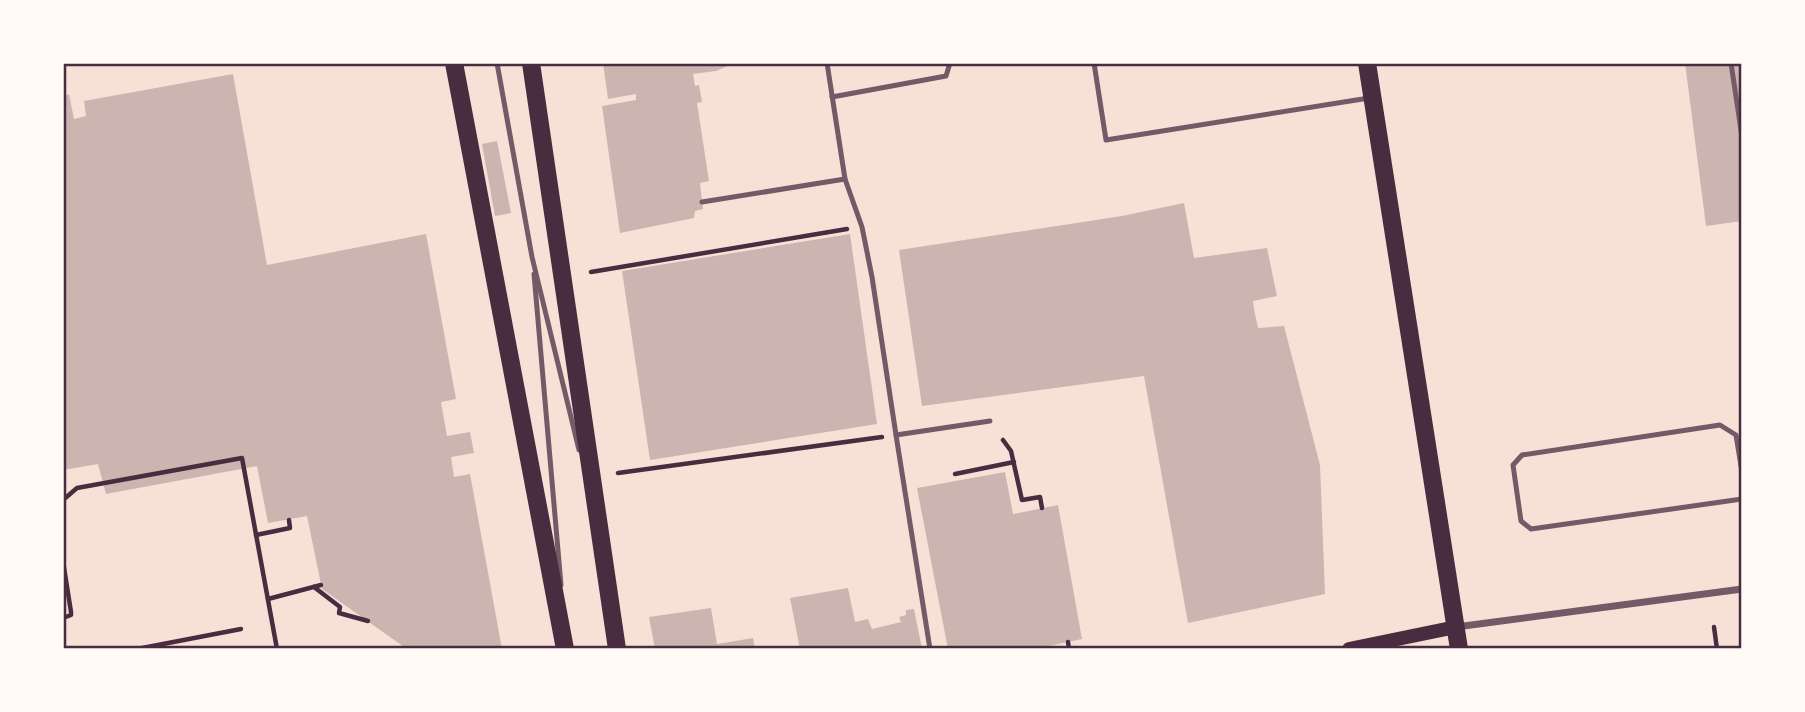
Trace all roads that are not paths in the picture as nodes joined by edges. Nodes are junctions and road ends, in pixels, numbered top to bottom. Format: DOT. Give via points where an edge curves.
graph roads {
  1 [pos="454,63"];
  2 [pos="497,63"];
  3 [pos="531,63"];
  4 [pos="827,63"];
  5 [pos="950,63"];
  6 [pos="1094,63"];
  7 [pos="1367,63"];
  8 [pos="1731,63"];
  9 [pos="832,97"];
  10 [pos="1739,97"];
  11 [pos="1373,98"];
  12 [pos="1742,137"];
  13 [pos="845,179"];
  14 [pos="702,202"];
  15 [pos="532,257"];
  16 [pos="990,421"];
  17 [pos="896,435"];
  18 [pos="1742,472"];
  19 [pos="1742,499"];
  20 [pos="597,523"];
  21 [pos="1742,589"];
  22 [pos="1456,627"];
  23 [pos="566,649"];
  24 [pos="617,649"];
  25 [pos="930,649"];
  26 [pos="1349,649"];
  27 [pos="1459,649"];
  1 -- 23 [label="main road"];
  2 -- 15 [label="lane"];
  3 -- 20 [label="main road"];
  4 -- 9 [label="lane"];
  5 -- 9 [label="lane" via="946,76"];
  6 -- 11 [label="lane" via="1106,140"];
  7 -- 11 [label="main road"];
  8 -- 10 [label="lane"];
  9 -- 13 [label="lane"];
  10 -- 12 [label="lane"];
  11 -- 22 [label="main road"];
  13 -- 14 [label="lane"];
  13 -- 17 [label="lane" via="862,227"];
  15 -- 20 [label="lane"];
  15 -- 23 [label="lane"];
  16 -- 17 [label="lane"];
  17 -- 25 [label="lane"];
  18 -- 19 [label="lane" via="1736,435 1720,425 1522,455 1513,465 1521,521 1531,529"];
  20 -- 24 [label="main road"];
  21 -- 22 [label="street"];
  22 -- 26 [label="main road"];
  22 -- 27 [label="main road"];
}
